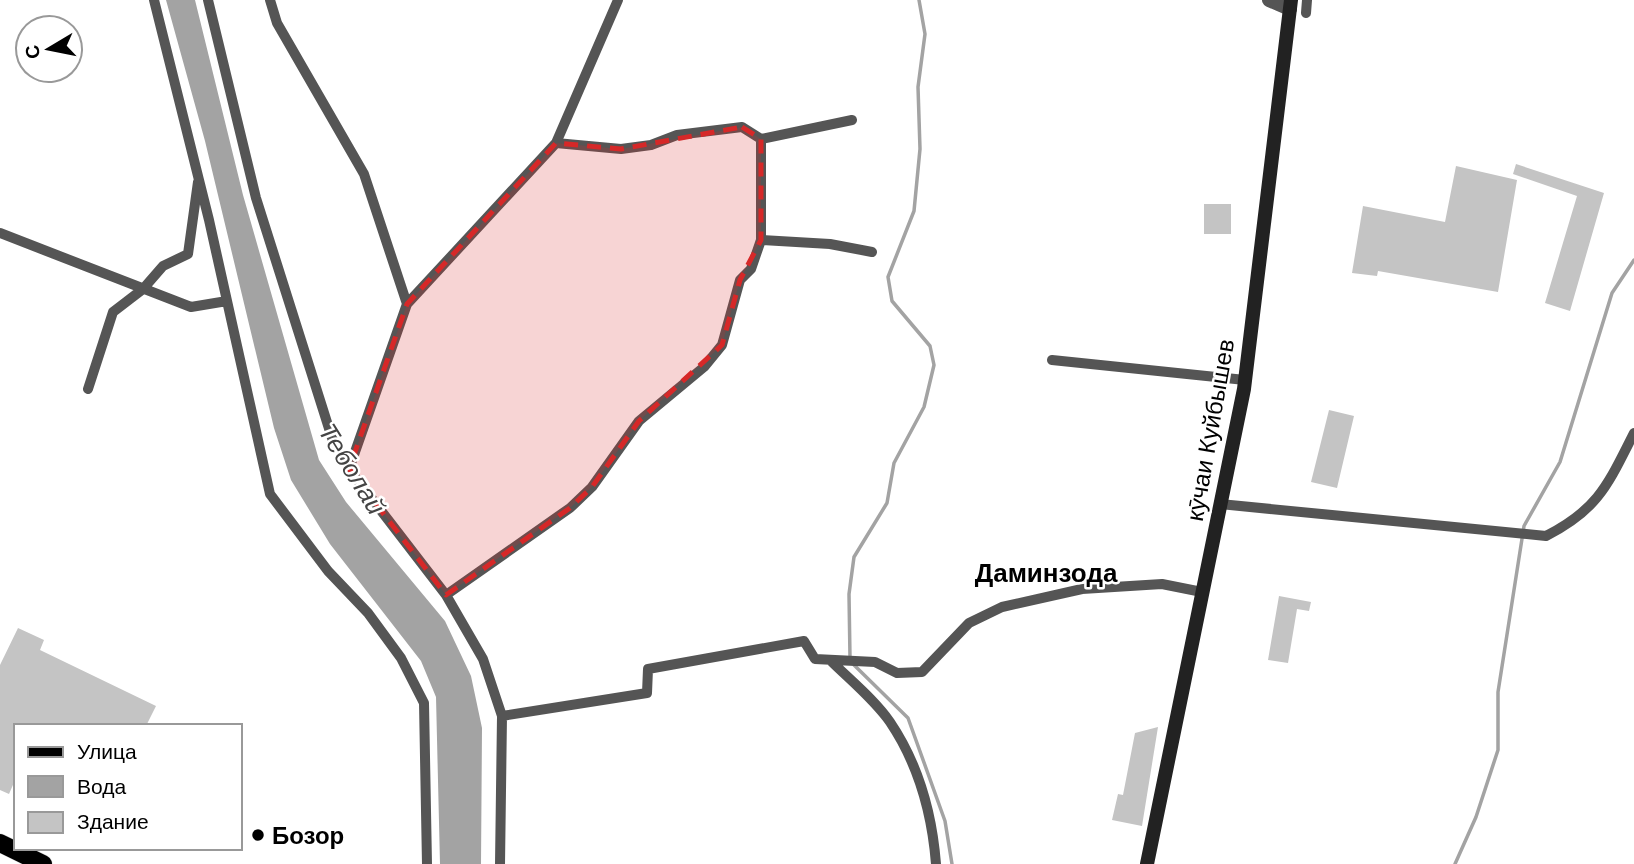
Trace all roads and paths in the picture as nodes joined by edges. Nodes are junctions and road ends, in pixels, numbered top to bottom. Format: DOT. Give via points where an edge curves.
graph roads {
  1 [pos="154,0"];
  2 [pos="208,0"];
  3 [pos="270,0"];
  4 [pos="618,0"];
  5 [pos="1269,0"];
  6 [pos="1307,0"];
  7 [pos="1291,5"];
  8 [pos="1306,13"];
  9 [pos="852,120"];
  10 [pos="761,139"];
  11 [pos="556,143"];
  12 [pos="199,177"];
  13 [pos="0,233"];
  14 [pos="761,240"];
  15 [pos="872,252"];
  16 [pos="143,289"];
  17 [pos="227,301"];
  18 [pos="407,304"];
  19 [pos="1052,360"];
  20 [pos="1245,380"];
  21 [pos="88,389"];
  22 [pos="1634,433"];
  23 [pos="349,469"];
  24 [pos="1220,504"];
  25 [pos="1202,592"];
  26 [pos="446,595"];
  27 [pos="830,660"];
  28 [pos="502,716"];
  29 [pos="14,850"];
  30 [pos="43,864"];
  31 [pos="427,864"];
  32 [pos="499,864"];
  33 [pos="936,864"];
  34 [pos="1147,864"];
  1 -- 12 [label="street"];
  2 -- 23 [label="street" via="256,198 332,438"];
  3 -- 18 [label="street" via="277,23 363,174"];
  4 -- 11 [label="street"];
  5 -- 7 [label="street"];
  6 -- 8 [label="street"];
  7 -- 20 [label="main road, кӯчаи Куйбышев"];
  9 -- 10 [label="street"];
  10 -- 11 [label="street" via="742,127 677,135 621,149"];
  10 -- 14 [label="street"];
  11 -- 18 [label="street"];
  12 -- 16 [label="street" via="188,254 163,266"];
  12 -- 17 [label="street"];
  13 -- 16 [label="street"];
  14 -- 15 [label="street"];
  14 -- 26 [label="street" via="751,270 740,281 722,345 704,367 639,421 592,487 570,508"];
  16 -- 17 [label="street" via="191,307"];
  16 -- 21 [label="street" via="113,312"];
  17 -- 31 [label="street" via="270,494 328,571 368,613 401,658 424,703"];
  18 -- 23 [label="street"];
  19 -- 20 [label="street"];
  20 -- 24 [label="main road, кӯчаи Куйбышев"];
  22 -- 24 [label="street" via="1608,486 1577,520 1546,536"];
  23 -- 26 [label="street"];
  24 -- 25 [label="main road, кӯчаи Куйбышев"];
  25 -- 27 [label="street" via="1162,584 1082,589 1002,607 969,623 922,671 897,673 875,662"];
  25 -- 34 [label="main road, кӯчаи Куйбышев"];
  26 -- 28 [label="street" via="483,659"];
  27 -- 28 [label="street" via="815,659 804,641 648,670 647,693"];
  27 -- 33 [label="street" via="889,720 908,752 934,830"];
  28 -- 32 [label="street"];
  29 -- 30 [label="main road"];
}
